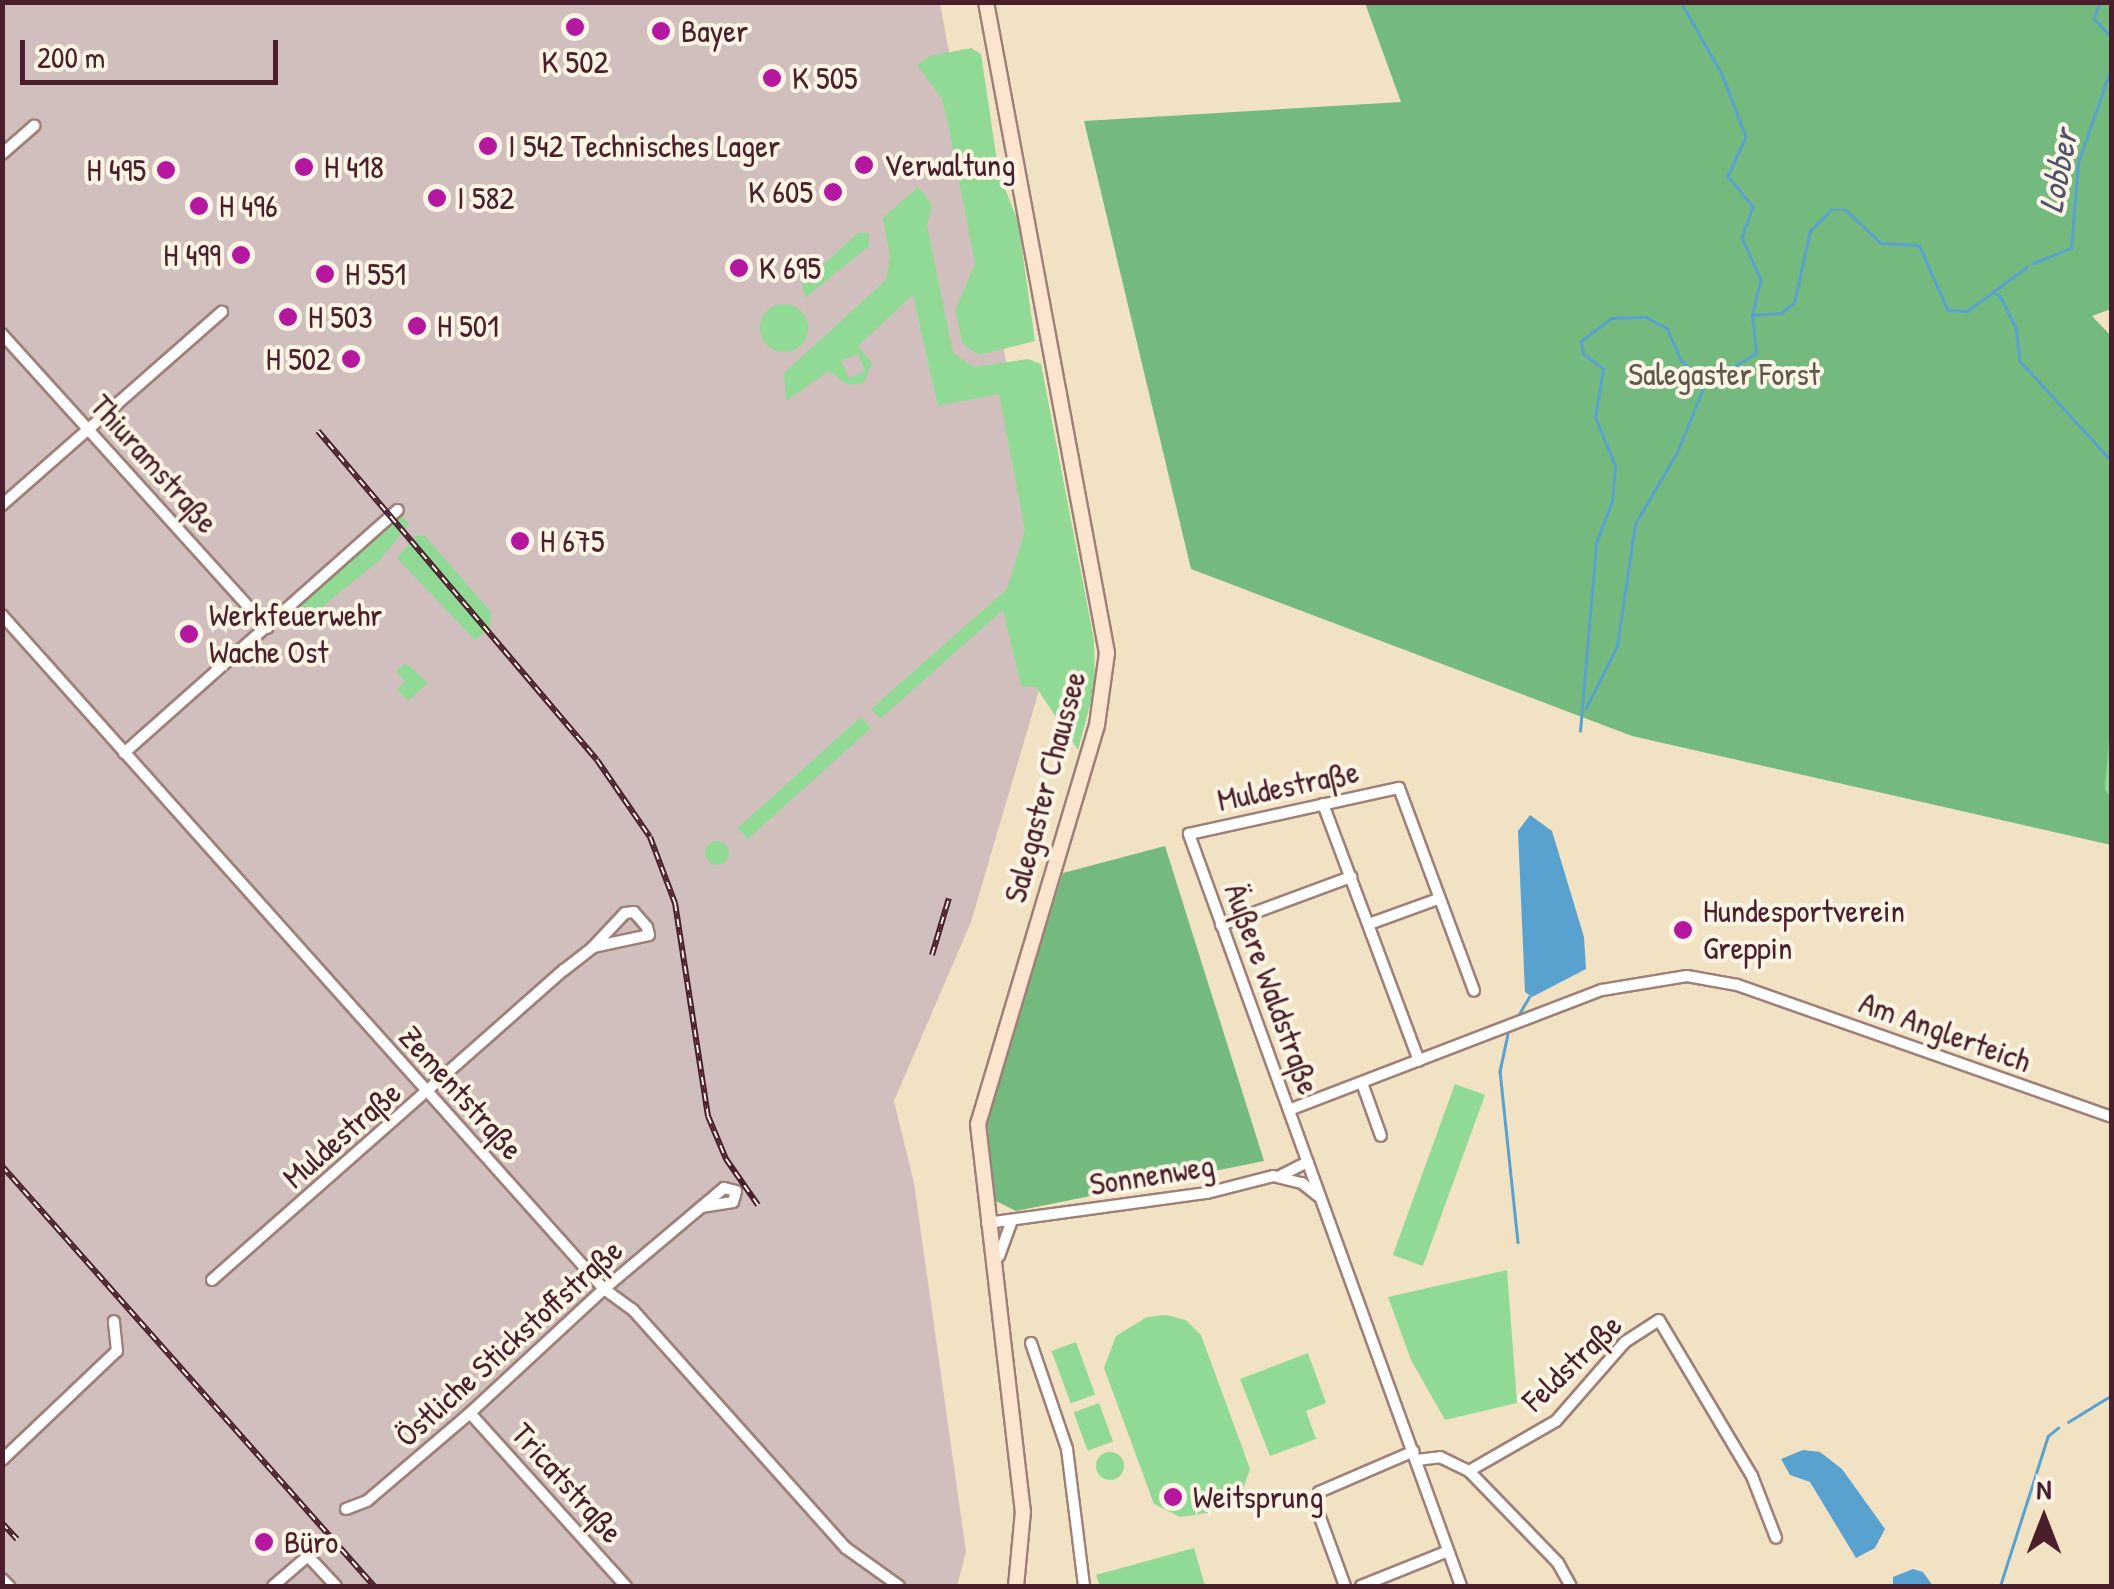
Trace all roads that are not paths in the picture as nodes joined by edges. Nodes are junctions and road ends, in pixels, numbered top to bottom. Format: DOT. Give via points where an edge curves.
graph roads {
  1 [pos="986,2"];
  2 [pos="34,126"];
  3 [pos="2,154"];
  4 [pos="222,312"];
  5 [pos="2,334"];
  6 [pos="88,429"];
  7 [pos="2,505"];
  8 [pos="397,512"];
  9 [pos="2,616"];
  10 [pos="268,628"];
  11 [pos="124,752"];
  12 [pos="1323,804"];
  13 [pos="1189,834"];
  14 [pos="1351,877"];
  15 [pos="1438,899"];
  16 [pos="1368,924"];
  17 [pos="1221,925"];
  18 [pos="593,947"];
  19 [pos="1474,991"];
  20 [pos="1419,1062"];
  21 [pos="1362,1082"];
  22 [pos="428,1094"];
  23 [pos="1289,1110"];
  24 [pos="2112,1118"];
  25 [pos="1381,1136"];
  26 [pos="1308,1162"];
  27 [pos="1280,1176"];
  28 [pos="1318,1197"];
  29 [pos="701,1207"];
  30 [pos="1012,1220"];
  31 [pos="987,1223"];
  32 [pos="993,1268"];
  33 [pos="212,1280"];
  34 [pos="604,1289"];
  35 [pos="114,1320"];
  36 [pos="1031,1343"];
  37 [pos="470,1413"];
  38 [pos="1415,1455"];
  39 [pos="2,1460"];
  40 [pos="1469,1471"];
  41 [pos="346,1509"];
  42 [pos="1776,1538"];
  43 [pos="1448,1551"];
  44 [pos="2,1579"];
  45 [pos="9,1586"];
  46 [pos="273,1586"];
  47 [pos="336,1586"];
  48 [pos="626,1586"];
  49 [pos="899,1586"];
  50 [pos="1016,1586"];
  51 [pos="1084,1586"];
  52 [pos="1345,1586"];
  53 [pos="1360,1586"];
  54 [pos="1461,1586"];
  55 [pos="1571,1586"];
  1 -- 31 [label="main road, Salegaster Chaussee" via="1106,635 1102,704 980,1110"];
  2 -- 3 [label="street"];
  4 -- 6 [label="street"];
  5 -- 6 [label="street, Thiuramstraße"];
  6 -- 7 [label="street"];
  6 -- 10 [label="street, Thiuramstraße"];
  8 -- 10 [label="street"];
  9 -- 11 [label="street, Zementstraße"];
  10 -- 11 [label="street"];
  11 -- 22 [label="street, Zementstraße"];
  12 -- 13 [label="street, Muldestraße"];
  12 -- 14 [label="street"];
  12 -- 15 [label="street, Muldestraße" via="1398,788"];
  13 -- 17 [label="street, Äußere Waldstraße"];
  14 -- 16 [label="street"];
  14 -- 17 [label="street"];
  15 -- 16 [label="street"];
  15 -- 19 [label="street"];
  16 -- 20 [label="street"];
  17 -- 23 [label="street, Äußere Waldstraße"];
  18 -- 18 [label="street, Muldestraße" via="649,935 647,927 634,912 625,913"];
  18 -- 22 [label="street, Muldestraße"];
  20 -- 21 [label="street, Am Anglerteich"];
  20 -- 24 [label="street, Am Anglerteich" via="1622,984 1703,977"];
  21 -- 23 [label="street, Am Anglerteich"];
  21 -- 25 [label="street"];
  22 -- 33 [label="street, Muldestraße"];
  22 -- 34 [label="street, Zementstraße"];
  23 -- 26 [label="street, Äußere Waldstraße"];
  26 -- 27 [label="street"];
  26 -- 28 [label="street, Äußere Waldstraße"];
  27 -- 28 [label="street"];
  27 -- 30 [label="street, Sonnenweg"];
  28 -- 38 [label="street, Äußere Waldstraße"];
  29 -- 34 [label="street, Östliche Stickstoffstraße"];
  30 -- 31 [label="street, Sonnenweg"];
  30 -- 32 [label="street"];
  31 -- 32 [label="main road, Salegaster Chaussee"];
  32 -- 50 [label="main road, Salegaster Chaussee" via="1024,1511"];
  34 -- 37 [label="street, Östliche Stickstoffstraße"];
  34 -- 49 [label="street, Zementstraße" via="632,1310 846,1548"];
  35 -- 39 [label="street" via="117,1351"];
  36 -- 51 [label="street" via="1067,1449"];
  37 -- 41 [label="street, Östliche Stickstoffstraße" via="367,1501"];
  37 -- 48 [label="street, Tricatstraße"];
  38 -- 40 [label="street" via="1440,1457"];
  38 -- 43 [label="street, Äußere Waldstraße"];
  38 -- 52 [label="street" via="1319,1492 1317,1510"];
  40 -- 42 [label="street, Feldstraße" via="1556,1421 1625,1342 1659,1320 1752,1476"];
  40 -- 55 [label="street" via="1558,1563"];
  43 -- 53 [label="street"];
  43 -- 54 [label="street, Äußere Waldstraße"];
  44 -- 45 [label="street"];
  46 -- 47 [label="street" via="308,1556"];
}
